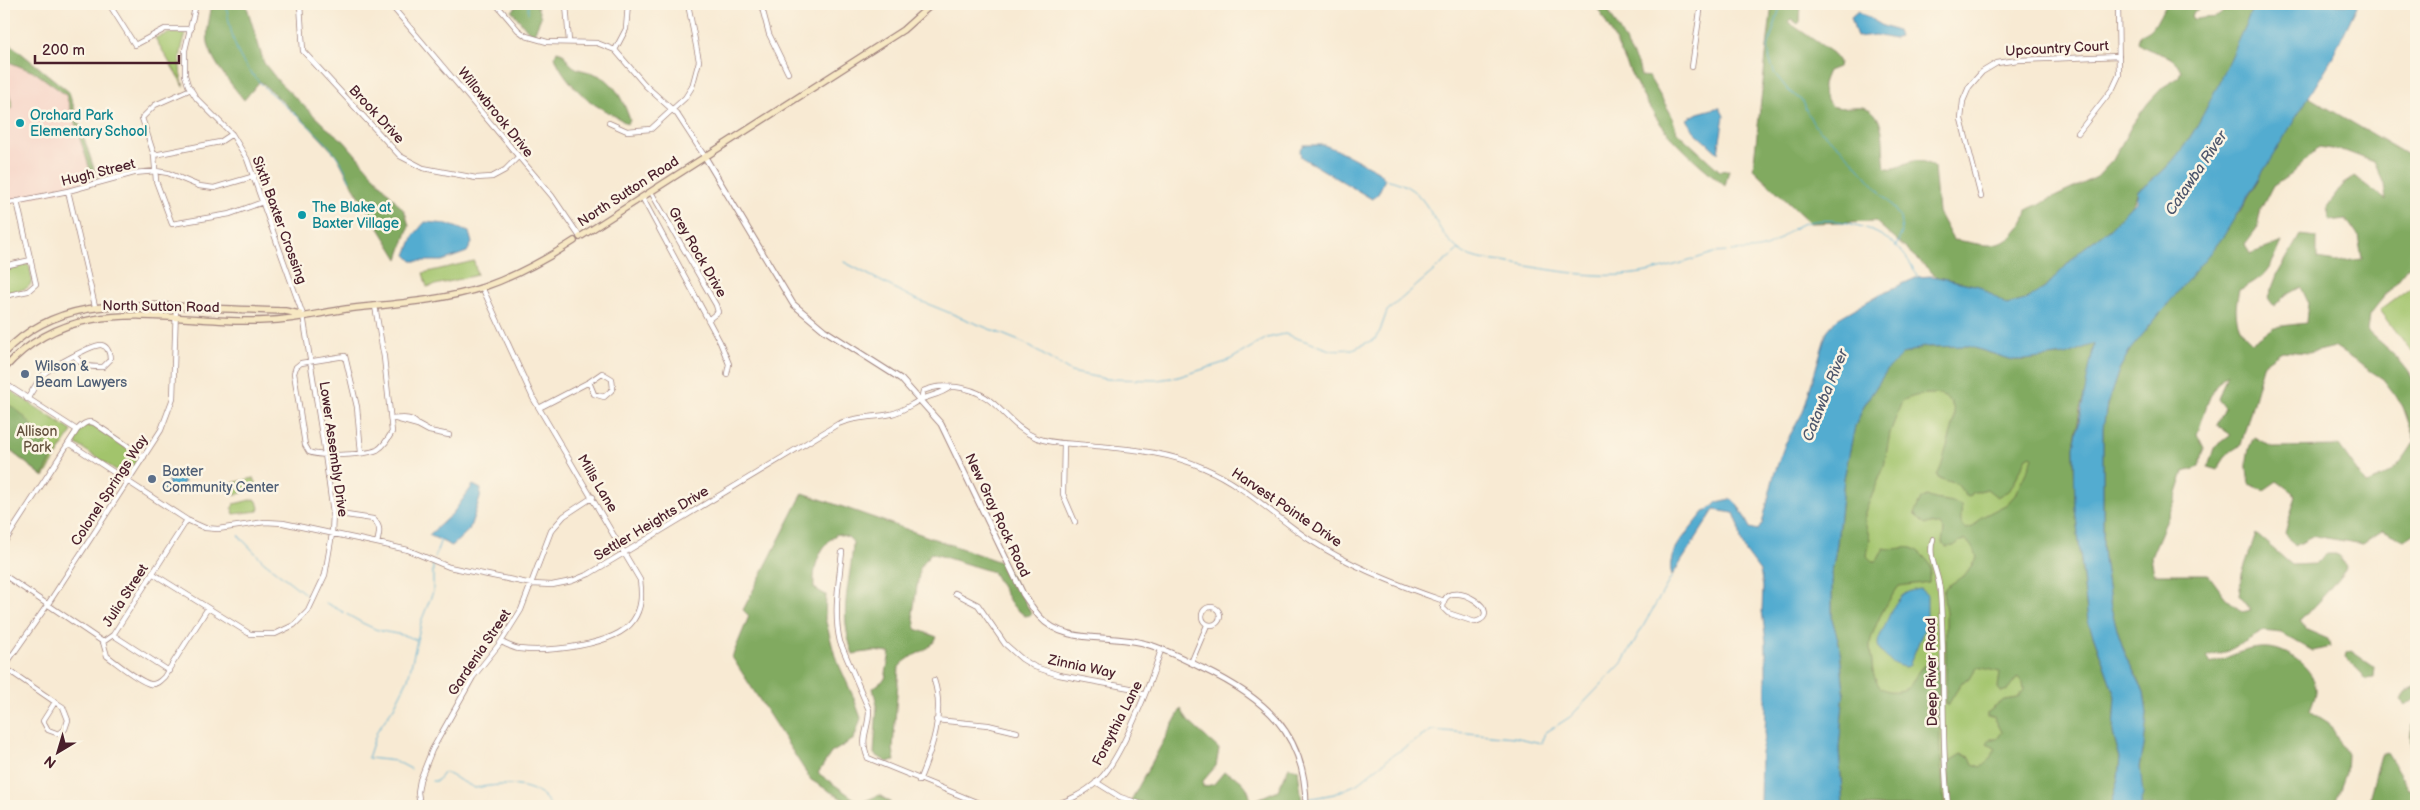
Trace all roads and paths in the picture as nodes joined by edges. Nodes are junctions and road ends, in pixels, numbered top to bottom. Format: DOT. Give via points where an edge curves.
graph roads {
  1 [pos="110,4"];
  2 [pos="196,4"];
  3 [pos="300,4"];
  4 [pos="390,4"];
  5 [pos="496,4"];
  6 [pos="566,4"];
  7 [pos="628,4"];
  8 [pos="688,4"];
  9 [pos="761,4"];
  10 [pos="932,4"];
  11 [pos="1701,4"];
  12 [pos="2118,4"];
  13 [pos="191,29"];
  14 [pos="569,42"];
  15 [pos="615,50"];
  16 [pos="2119,56"];
  17 [pos="1692,67"];
  18 [pos="788,73"];
  19 [pos="191,88"];
  20 [pos="673,110"];
  21 [pos="609,123"];
  22 [pos="2078,133"];
  23 [pos="232,134"];
  24 [pos="154,156"];
  25 [pos="705,157"];
  26 [pos="518,158"];
  27 [pos="156,171"];
  28 [pos="254,176"];
  29 [pos="68,191"];
  30 [pos="651,192"];
  31 [pos="642,197"];
  32 [pos="1982,197"];
  33 [pos="17,201"];
  34 [pos="263,202"];
  35 [pos="4,204"];
  36 [pos="577,239"];
  37 [pos="31,260"];
  38 [pos="4,266"];
  39 [pos="482,287"];
  40 [pos="4,296"];
  41 [pos="95,306"];
  42 [pos="375,306"];
  43 [pos="176,307"];
  44 [pos="303,315"];
  45 [pos="176,318"];
  46 [pos="708,320"];
  47 [pos="4,353"];
  48 [pos="75,356"];
  49 [pos="310,362"];
  50 [pos="4,369"];
  51 [pos="727,374"];
  52 [pos="589,382"];
  53 [pos="4,383"];
  54 [pos="950,387"];
  55 [pos="28,398"];
  56 [pos="921,400"];
  57 [pos="539,408"];
  58 [pos="393,419"];
  59 [pos="77,430"];
  60 [pos="449,435"];
  61 [pos="69,443"];
  62 [pos="1064,443"];
  63 [pos="361,453"];
  64 [pos="325,454"];
  65 [pos="144,457"];
  66 [pos="128,482"];
  67 [pos="593,497"];
  68 [pos="333,513"];
  69 [pos="187,520"];
  70 [pos="1074,522"];
  71 [pos="332,534"];
  72 [pos="1933,539"];
  73 [pos="4,543"];
  74 [pos="377,543"];
  75 [pos="625,552"];
  76 [pos="842,552"];
  77 [pos="152,573"];
  78 [pos="4,575"];
  79 [pos="532,584"];
  80 [pos="955,593"];
  81 [pos="1444,602"];
  82 [pos="48,604"];
  83 [pos="208,608"];
  84 [pos="1207,625"];
  85 [pos="113,635"];
  86 [pos="103,642"];
  87 [pos="500,642"];
  88 [pos="1161,650"];
  89 [pos="1192,663"];
  90 [pos="4,667"];
  91 [pos="168,671"];
  92 [pos="934,680"];
  93 [pos="1144,695"];
  94 [pos="55,702"];
  95 [pos="936,720"];
  96 [pos="1017,732"];
  97 [pos="919,781"];
  98 [pos="1096,782"];
  99 [pos="420,806"];
  100 [pos="986,806"];
  101 [pos="1048,806"];
  102 [pos="1145,806"];
  103 [pos="1306,806"];
  104 [pos="1948,806"];
  1 -- 13 [label="street" via="135,45 165,29"];
  2 -- 13 [label="street, Sixth Baxter Crossing"];
  3 -- 26 [label="street, Brook Drive" via="303,52 400,156 424,168 476,178 492,177"];
  4 -- 26 [label="street, Willowbrook Drive"];
  5 -- 14 [label="street" via="526,36 547,42"];
  6 -- 14 [label="street"];
  7 -- 15 [label="street" via="626,29"];
  8 -- 20 [label="street" via="699,61 692,88"];
  9 -- 18 [label="street" via="769,34"];
  10 -- 25 [label="main road, North Sutton Road" via="903,30"];
  11 -- 17 [label="street"];
  12 -- 16 [label="street"];
  13 -- 19 [label="street, Sixth Baxter Crossing" via="184,64"];
  14 -- 15 [label="street" via="597,43"];
  15 -- 20 [label="street" via="646,86"];
  16 -- 22 [label="street" via="2116,81"];
  16 -- 32 [label="street, Upcountry Court" via="2018,60 1997,63 1982,72 1969,87 1961,119"];
  19 -- 23 [label="street, Sixth Baxter Crossing"];
  19 -- 24 [label="street" via="155,105 142,118"];
  20 -- 21 [label="street" via="651,129 627,131"];
  20 -- 25 [label="street"];
  23 -- 24 [label="street" via="220,142"];
  23 -- 28 [label="street, Sixth Baxter Crossing"];
  24 -- 27 [label="street"];
  25 -- 30 [label="main road, North Sutton Road"];
  25 -- 56 [label="street, New Gray Rock Road" via="793,304 824,330 901,379"];
  26 -- 36 [label="street, Willowbrook Drive" via="552,196"];
  27 -- 28 [label="street, Hugh Street" via="214,188"];
  27 -- 29 [label="street, Hugh Street" via="134,173"];
  27 -- 34 [label="street" via="156,181 172,224 230,214"];
  28 -- 34 [label="street, Sixth Baxter Crossing"];
  29 -- 33 [label="street, Hugh Street"];
  29 -- 41 [label="street"];
  30 -- 31 [label="main road, North Sutton Road"];
  30 -- 46 [label="street, Grey Rock Drive" via="716,306 718,312"];
  31 -- 36 [label="main road, North Sutton Road"];
  31 -- 46 [label="street, Grey Rock Drive"];
  33 -- 35 [label="street, Hugh Street"];
  33 -- 37 [label="street"];
  34 -- 44 [label="street, Sixth Baxter Crossing"];
  36 -- 39 [label="main road, North Sutton Road" via="529,268"];
  37 -- 38 [label="street"];
  37 -- 40 [label="street" via="36,280 34,287"];
  39 -- 42 [label="main road, North Sutton Road"];
  39 -- 57 [label="street, Mills Lane"];
  41 -- 43 [label="main road, North Sutton Road"];
  41 -- 47 [label="main road, North Sutton Road" via="42,323"];
  42 -- 44 [label="main road, North Sutton Road"];
  42 -- 58 [label="street"];
  43 -- 44 [label="main road, North Sutton Road" via="285,311"];
  43 -- 45 [label="street, Colonel Springs Way"];
  44 -- 45 [label="main road, North Sutton Road" via="287,319"];
  44 -- 49 [label="street, Lower Assembly Drive"];
  45 -- 50 [label="main road, North Sutton Road" via="104,316 70,324 39,338"];
  45 -- 65 [label="street, Colonel Springs Way" via="173,398 162,430"];
  46 -- 51 [label="street, Grey Rock Drive" via="729,364"];
  48 -- 48 [label="street" via="100,345 106,347 110,360 103,367 86,367"];
  48 -- 55 [label="street" via="45,373"];
  49 -- 63 [label="street" via="340,355 346,358"];
  49 -- 64 [label="street, Lower Assembly Drive"];
  49 -- 64 [label="street" via="299,364 294,373 305,445 312,453"];
  52 -- 52 [label="street" via="594,394 604,397 613,389 612,379 602,373"];
  52 -- 57 [label="street"];
  53 -- 55 [label="street"];
  54 -- 56 [label="street"];
  54 -- 56 [label="street, Harvest Pointe Drive" via="939,385 923,391"];
  54 -- 62 [label="street, Harvest Pointe Drive" via="981,393 1020,429 1035,437"];
  55 -- 59 [label="street"];
  56 -- 75 [label="street, Settler Heights Drive" via="909,409 851,418 838,424"];
  56 -- 88 [label="street, New Gray Rock Road" via="941,424 1023,594 1039,617 1070,634 1125,639"];
  57 -- 67 [label="street, Mills Lane"];
  58 -- 60 [label="street" via="409,420 429,431"];
  58 -- 63 [label="street" via="392,432 386,442 378,449"];
  59 -- 61 [label="street"];
  59 -- 65 [label="street" via="92,422"];
  61 -- 66 [label="street"];
  61 -- 73 [label="street"];
  62 -- 70 [label="street" via="1063,494"];
  62 -- 81 [label="street, Harvest Pointe Drive" via="1154,452 1204,467 1230,480 1309,539 1345,561 1382,580"];
  63 -- 64 [label="street"];
  64 -- 68 [label="street, Lower Assembly Drive"];
  65 -- 66 [label="street, Colonel Springs Way"];
  66 -- 69 [label="street"];
  66 -- 82 [label="street, Colonel Springs Way"];
  67 -- 75 [label="street, Mills Lane"];
  67 -- 79 [label="street, Gardenia Street" via="564,516 551,531"];
  68 -- 71 [label="street, Lower Assembly Drive"];
  68 -- 74 [label="street" via="373,519 380,530"];
  69 -- 71 [label="street" via="205,528 218,529 265,522 283,523"];
  69 -- 77 [label="street, Julia Street"];
  71 -- 74 [label="street, Settler Heights Drive"];
  71 -- 83 [label="street, Lower Assembly Drive" via="325,575 308,611 294,625 275,634 250,634"];
  72 -- 104 [label="street, Deep River Road" via="1931,555 1940,588 1942,623 1942,708"];
  74 -- 79 [label="street, Settler Heights Drive" via="408,550 449,567"];
  75 -- 79 [label="street, Settler Heights Drive" via="572,581"];
  75 -- 87 [label="street, Mills Lane" via="640,581 642,602 632,622 613,636 560,649 517,648"];
  76 -- 97 [label="street" via="836,618 838,631 869,710 862,743 868,758 877,764"];
  77 -- 83 [label="street, Lower Assembly Drive"];
  77 -- 85 [label="street, Julia Street"];
  78 -- 82 [label="street"];
  79 -- 87 [label="street, Gardenia Street" via="522,610"];
  80 -- 93 [label="street, Zinnia Way" via="978,605 1006,644 1035,667 1059,675 1130,688"];
  81 -- 81 [label="street, Harvest Pointe Drive" via="1448,613 1472,622 1479,621 1485,614 1480,602 1454,593 1448,595"];
  82 -- 86 [label="street"];
  82 -- 90 [label="street, Colonel Springs Way"];
  83 -- 91 [label="street, Julia Street"];
  84 -- 84 [label="street" via="1219,621 1219,612 1215,608 1206,608 1202,613"];
  84 -- 89 [label="street"];
  85 -- 86 [label="street, Julia Street"];
  85 -- 91 [label="street"];
  86 -- 91 [label="street, Julia Street" via="107,656 151,684 157,683"];
  87 -- 99 [label="street, Gardenia Street" via="473,677 432,750 420,780"];
  88 -- 89 [label="street, New Gray Rock Road"];
  88 -- 93 [label="street, Forsythia Lane"];
  89 -- 103 [label="street, New Gray Rock Road" via="1239,686 1271,712 1297,755 1305,781"];
  90 -- 94 [label="street"];
  92 -- 95 [label="street" via="939,694"];
  93 -- 98 [label="street, Forsythia Lane" via="1115,758"];
  94 -- 94 [label="street" via="63,707 68,720 59,734 48,730 43,721"];
  95 -- 96 [label="street" via="988,725"];
  95 -- 97 [label="street" via="932,750"];
  97 -- 100 [label="street"];
  98 -- 101 [label="street, Forsythia Lane" via="1069,799"];
  98 -- 102 [label="street" via="1120,798"];
}
